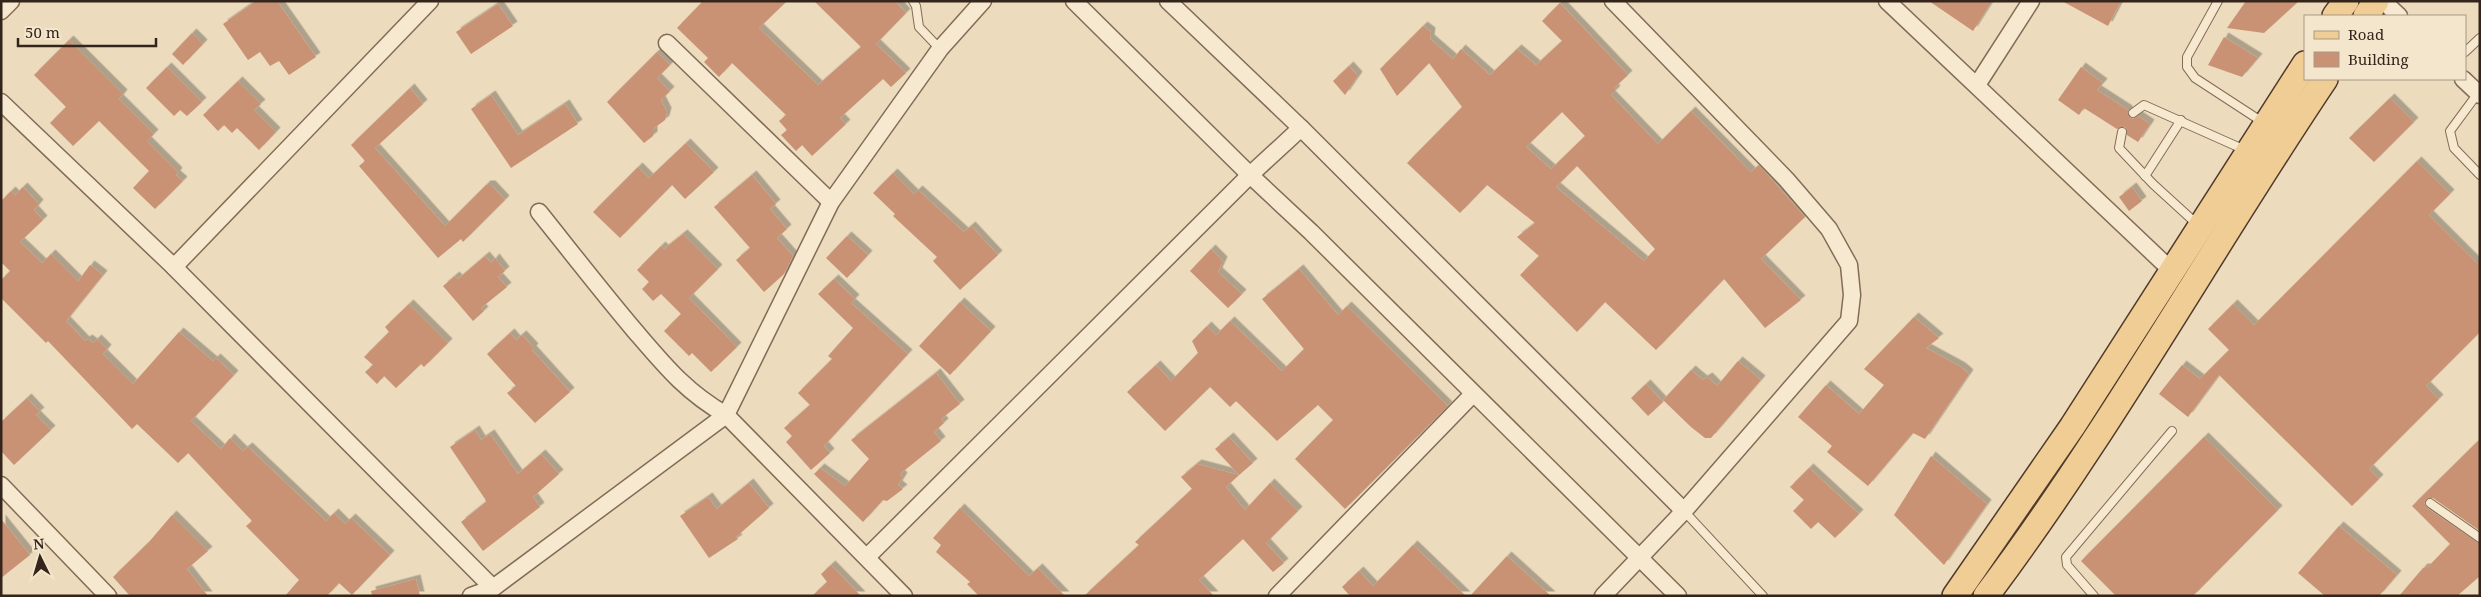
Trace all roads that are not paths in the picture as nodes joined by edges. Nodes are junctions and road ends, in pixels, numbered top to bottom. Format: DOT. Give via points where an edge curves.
graph roads {
  1 [pos="11,1"];
  2 [pos="430,1"];
  3 [pos="913,1"];
  4 [pos="983,1"];
  5 [pos="1074,1"];
  6 [pos="1168,1"];
  7 [pos="1613,1"];
  8 [pos="1887,1"];
  9 [pos="2031,1"];
  10 [pos="2218,1"];
  11 [pos="2346,1"];
  12 [pos="2376,1"];
  13 [pos="2383,1"];
  14 [pos="1,11"];
  15 [pos="2336,15"];
  16 [pos="2367,15"];
  17 [pos="2398,15"];
  18 [pos="2480,38"];
  19 [pos="667,44"];
  20 [pos="940,49"];
  21 [pos="2466,51"];
  22 [pos="2304,66"];
  23 [pos="2324,80"];
  24 [pos="2464,80"];
  25 [pos="1977,85"];
  26 [pos="2479,94"];
  27 [pos="1,102"];
  28 [pos="2133,113"];
  29 [pos="2181,120"];
  30 [pos="2266,124"];
  31 [pos="1301,128"];
  32 [pos="2122,132"];
  33 [pos="2249,152"];
  34 [pos="1250,175"];
  35 [pos="2480,175"];
  36 [pos="2145,176"];
  37 [pos="832,202"];
  38 [pos="539,212"];
  39 [pos="2200,227"];
  40 [pos="174,267"];
  41 [pos="2172,271"];
  42 [pos="1473,394"];
  43 [pos="726,415"];
  44 [pos="2172,431"];
  45 [pos="1,485"];
  46 [pos="2430,503"];
  47 [pos="1684,511"];
  48 [pos="2480,538"];
  49 [pos="867,557"];
  50 [pos="1640,559"];
  51 [pos="493,588"];
  52 [pos="108,596"];
  53 [pos="471,596"];
  54 [pos="904,596"];
  55 [pos="1277,596"];
  56 [pos="1603,596"];
  57 [pos="1678,596"];
  58 [pos="1763,596"];
  59 [pos="1955,596"];
  60 [pos="1986,596"];
  61 [pos="2094,596"];
  1 -- 14 [label="street"];
  2 -- 40 [label="street"];
  3 -- 20 [label="lane" via="920,27"];
  4 -- 20 [label="street"];
  5 -- 34 [label="street"];
  6 -- 31 [label="street"];
  7 -- 47 [label="street" via="1786,179 1829,228 1849,265 1852,295 1849,322"];
  8 -- 25 [label="street"];
  9 -- 25 [label="street"];
  10 -- 30 [label="lane" via="2187,57 2187,67 2194,78"];
  11 -- 15 [label="main road"];
  12 -- 16 [label="main road"];
  13 -- 17 [label="street"];
  18 -- 21 [label="lane"];
  19 -- 37 [label="street"];
  20 -- 37 [label="street"];
  22 -- 30 [label="main road"];
  23 -- 60 [label="main road" via="2042,522"];
  24 -- 26 [label="street"];
  25 -- 41 [label="street"];
  26 -- 35 [label="lane" via="2450,131 2454,148"];
  27 -- 40 [label="street"];
  28 -- 29 [label="lane" via="2144,105"];
  29 -- 33 [label="lane"];
  29 -- 36 [label="lane"];
  30 -- 33 [label="main road"];
  31 -- 34 [label="street"];
  31 -- 47 [label="street"];
  32 -- 36 [label="lane" via="2118,148"];
  33 -- 39 [label="main road"];
  34 -- 42 [label="street"];
  34 -- 49 [label="street"];
  36 -- 39 [label="lane"];
  37 -- 43 [label="street"];
  38 -- 43 [label="street" via="679,382"];
  39 -- 41 [label="main road"];
  40 -- 51 [label="street"];
  41 -- 59 [label="main road" via="2072,427"];
  42 -- 50 [label="street"];
  42 -- 55 [label="street"];
  43 -- 49 [label="street"];
  43 -- 51 [label="street"];
  44 -- 61 [label="lane" via="2066,556 2067,565"];
  45 -- 52 [label="street"];
  46 -- 48 [label="lane"];
  47 -- 50 [label="street"];
  47 -- 58 [label="lane"];
  49 -- 54 [label="street"];
  50 -- 56 [label="street"];
  50 -- 57 [label="street"];
  51 -- 53 [label="street"];
}
